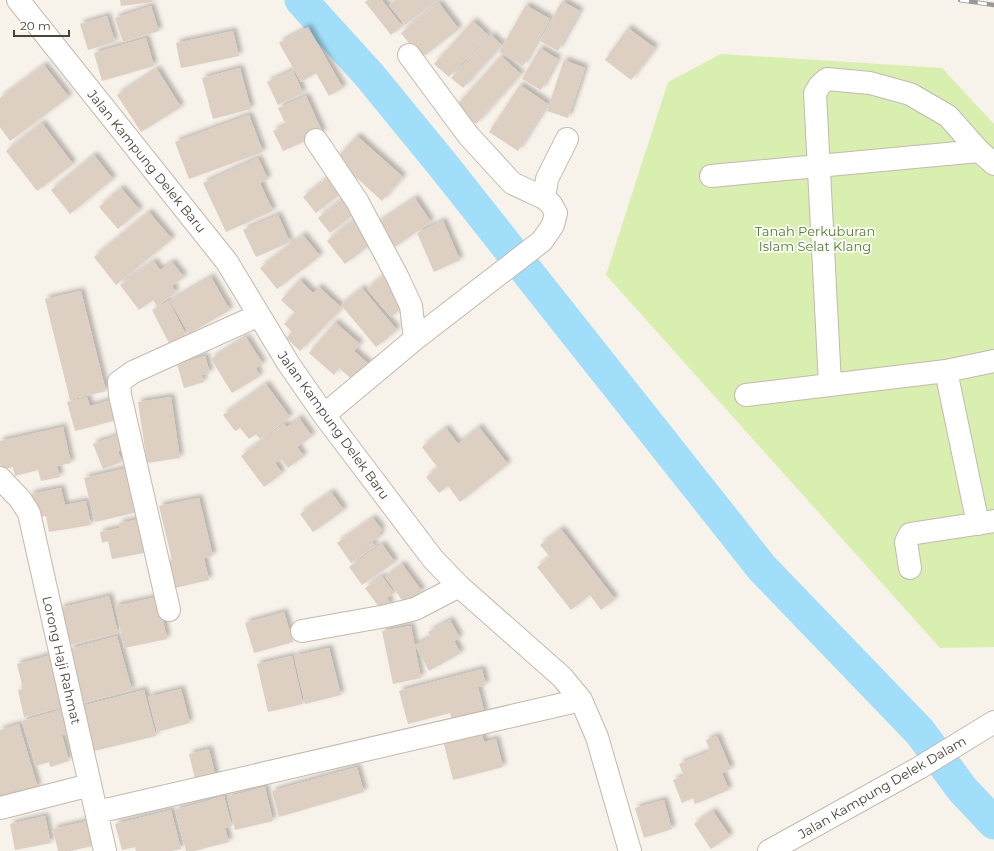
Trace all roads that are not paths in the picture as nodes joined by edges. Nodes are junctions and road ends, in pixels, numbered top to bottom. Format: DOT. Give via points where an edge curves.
graph roads {
  1 [pos="18,0"];
  2 [pos="409,55"];
  3 [pos="567,139"];
  4 [pos="316,140"];
  5 [pos="986,157"];
  6 [pos="818,166"];
  7 [pos="711,176"];
  8 [pos="544,198"];
  9 [pos="259,315"];
  10 [pos="415,339"];
  11 [pos="994,361"];
  12 [pos="946,371"];
  13 [pos="830,384"];
  14 [pos="746,395"];
  15 [pos="324,414"];
  16 [pos="0,478"];
  17 [pos="986,522"];
  18 [pos="910,568"];
  19 [pos="458,586"];
  20 [pos="169,610"];
  21 [pos="302,631"];
  22 [pos="581,700"];
  23 [pos="994,722"];
  24 [pos="90,785"];
  25 [pos="0,808"];
  26 [pos="97,812"];
  27 [pos="105,851"];
  28 [pos="630,851"];
  29 [pos="769,851"];
  1 -- 9 [label="street, Jalan Kampung Delek Baru" via="227,262"];
  2 -- 8 [label="street" via="468,135 512,183"];
  3 -- 8 [label="street" via="547,179"];
  4 -- 10 [label="street" via="357,201 397,276 411,306"];
  5 -- 6 [label="street"];
  5 -- 6 [label="street" via="948,116 910,94 870,83 827,79 815,93"];
  6 -- 7 [label="street"];
  6 -- 13 [label="street"];
  8 -- 10 [label="street" via="556,213 553,225 542,241"];
  9 -- 15 [label="street, Jalan Kampung Delek Baru" via="288,363"];
  9 -- 20 [label="street" via="133,372 119,382"];
  10 -- 15 [label="street"];
  11 -- 12 [label="street"];
  12 -- 13 [label="street"];
  12 -- 17 [label="street"];
  13 -- 14 [label="street"];
  15 -- 19 [label="street, Jalan Kampung Delek Baru" via="433,558"];
  16 -- 24 [label="street, Lorong Haji Rahmat" via="20,499 29,513"];
  17 -- 18 [label="street" via="910,534 906,542"];
  19 -- 21 [label="street" via="415,609"];
  19 -- 22 [label="street, Jalan Kampung Delek Baru" via="562,677"];
  22 -- 26 [label="street"];
  22 -- 28 [label="street, Jalan Kampung Delek Baru" via="597,738"];
  23 -- 29 [label="street, Jalan Kampung Delek Dalam" via="919,768"];
  24 -- 25 [label="street"];
  24 -- 26 [label="street, Lorong Haji Rahmat"];
  26 -- 27 [label="street, Lorong Haji Rahmat"];
}
